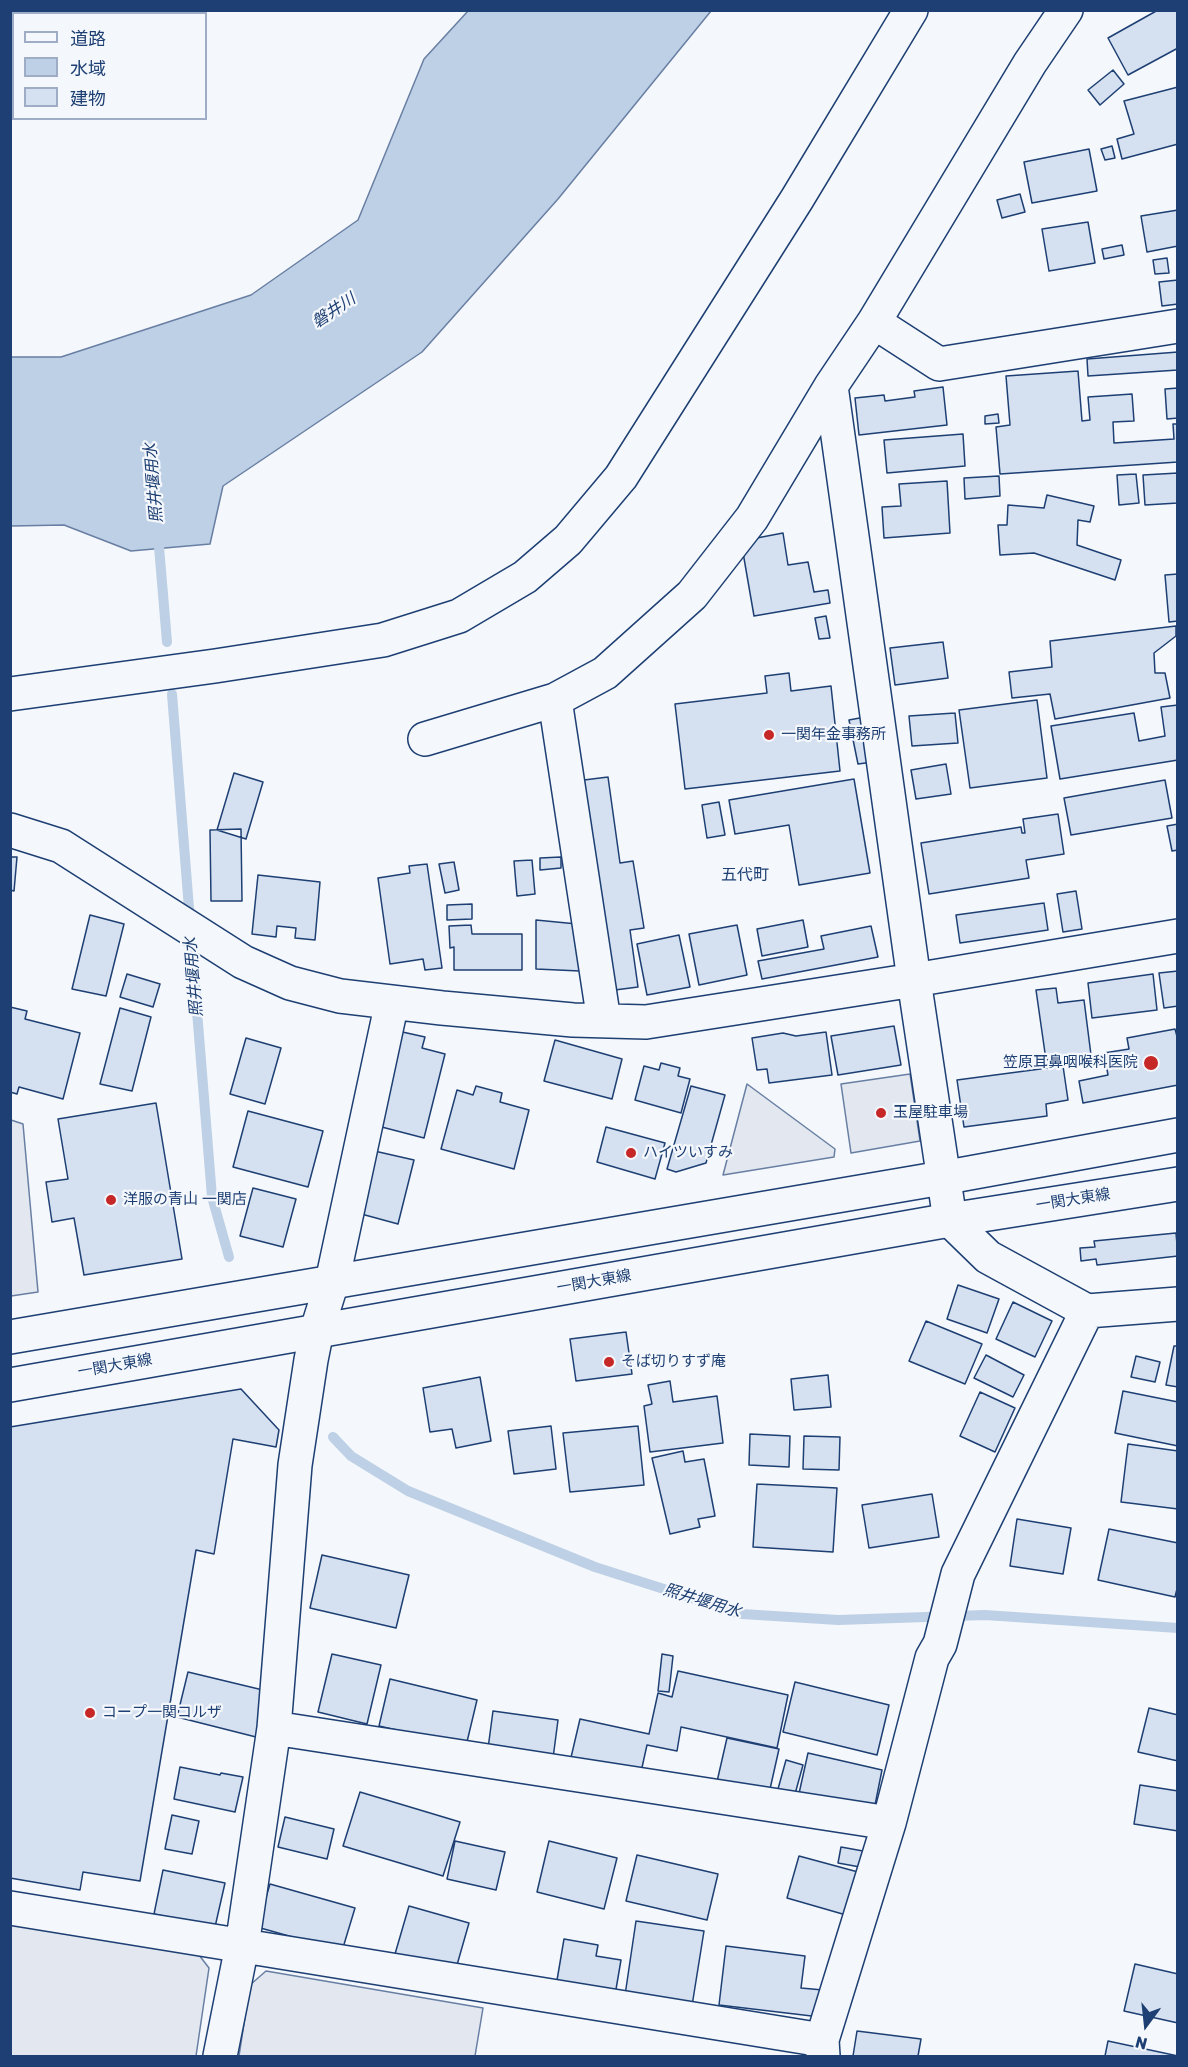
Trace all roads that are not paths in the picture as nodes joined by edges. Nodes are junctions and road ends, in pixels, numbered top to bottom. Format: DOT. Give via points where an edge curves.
graph roads {
  1 [pos="911,10"];
  2 [pos="1066,10"];
  3 [pos="874,322"];
  4 [pos="1178,326"];
  5 [pos="831,386"];
  6 [pos="10,694"];
  7 [pos="555,700"];
  8 [pos="426,739"];
  9 [pos="10,830"];
  10 [pos="1178,936"];
  11 [pos="914,980"];
  12 [pos="392,1002"];
  13 [pos="604,1021"];
  14 [pos="1178,1135"];
  15 [pos="942,1178"];
  16 [pos="1178,1184"];
  17 [pos="950,1220"];
  18 [pos="332,1282"];
  19 [pos="1178,1304"];
  20 [pos="1087,1311"];
  21 [pos="317,1330"];
  22 [pos="10,1337"];
  23 [pos="10,1385"];
  24 [pos="274,1728"];
  25 [pos="889,1823"];
  26 [pos="10,1908"];
  27 [pos="242,1946"];
  28 [pos="823,2048"];
  29 [pos="220,2056"];
  1 -- 6 [label="street" via="791,209 621,477 568,540 525,577 459,616 383,640"];
  2 -- 3 [label="street"];
  3 -- 4 [label="street" via="939,364"];
  3 -- 5 [label="street"];
  5 -- 7 [label="street" via="752,518 692,595 606,673"];
  5 -- 11 [label="street"];
  7 -- 8 [label="street"];
  7 -- 13 [label="street"];
  9 -- 12 [label="street" via="61,846 243,962 290,983 340,996"];
  10 -- 11 [label="street"];
  11 -- 13 [label="street" via="646,1022"];
  11 -- 15 [label="street"];
  12 -- 13 [label="street"];
  12 -- 18 [label="street"];
  14 -- 15 [label="street"];
  15 -- 17 [label="street"];
  15 -- 18 [label="street"];
  16 -- 17 [label="street, 一関大東線"];
  17 -- 20 [label="street" via="988,1257"];
  17 -- 21 [label="street, 一関大東線"];
  18 -- 21 [label="street"];
  18 -- 22 [label="street"];
  19 -- 20 [label="street"];
  20 -- 25 [label="street" via="958,1574"];
  21 -- 23 [label="street, 一関大東線"];
  21 -- 24 [label="street" via="295,1465"];
  24 -- 25 [label="street"];
  24 -- 27 [label="street"];
  25 -- 28 [label="street"];
  26 -- 27 [label="street"];
  27 -- 28 [label="street"];
  27 -- 29 [label="street"];
}
